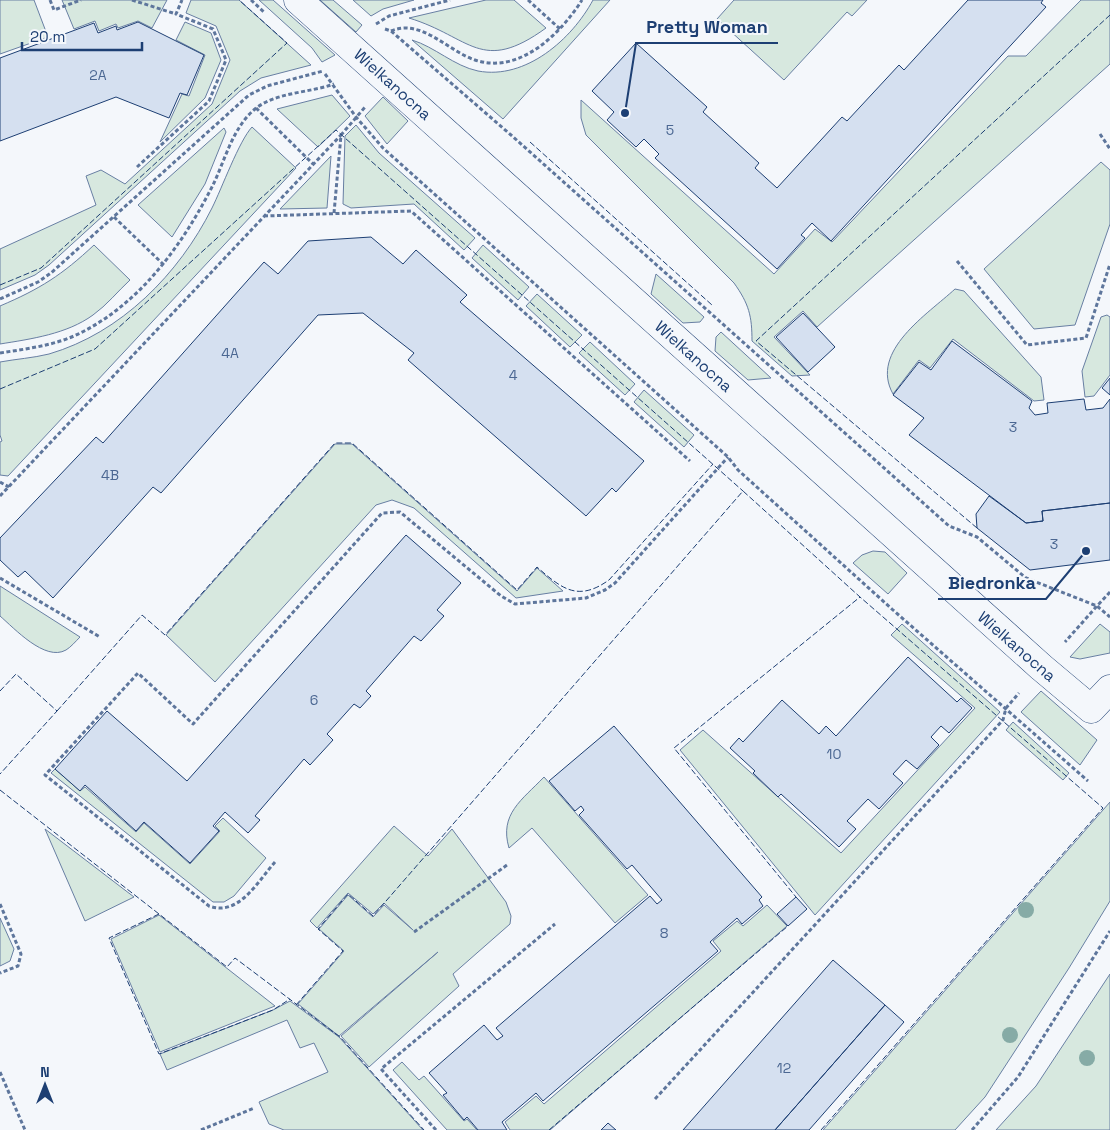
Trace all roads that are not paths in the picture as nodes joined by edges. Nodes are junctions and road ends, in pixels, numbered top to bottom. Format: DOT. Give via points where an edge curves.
graph roads {
  1 [pos="298,0"];
  2 [pos="1110,689"];
  1 -- 2 [label="street, Wielkanocna" via="1042,667 1092,709"];
}
